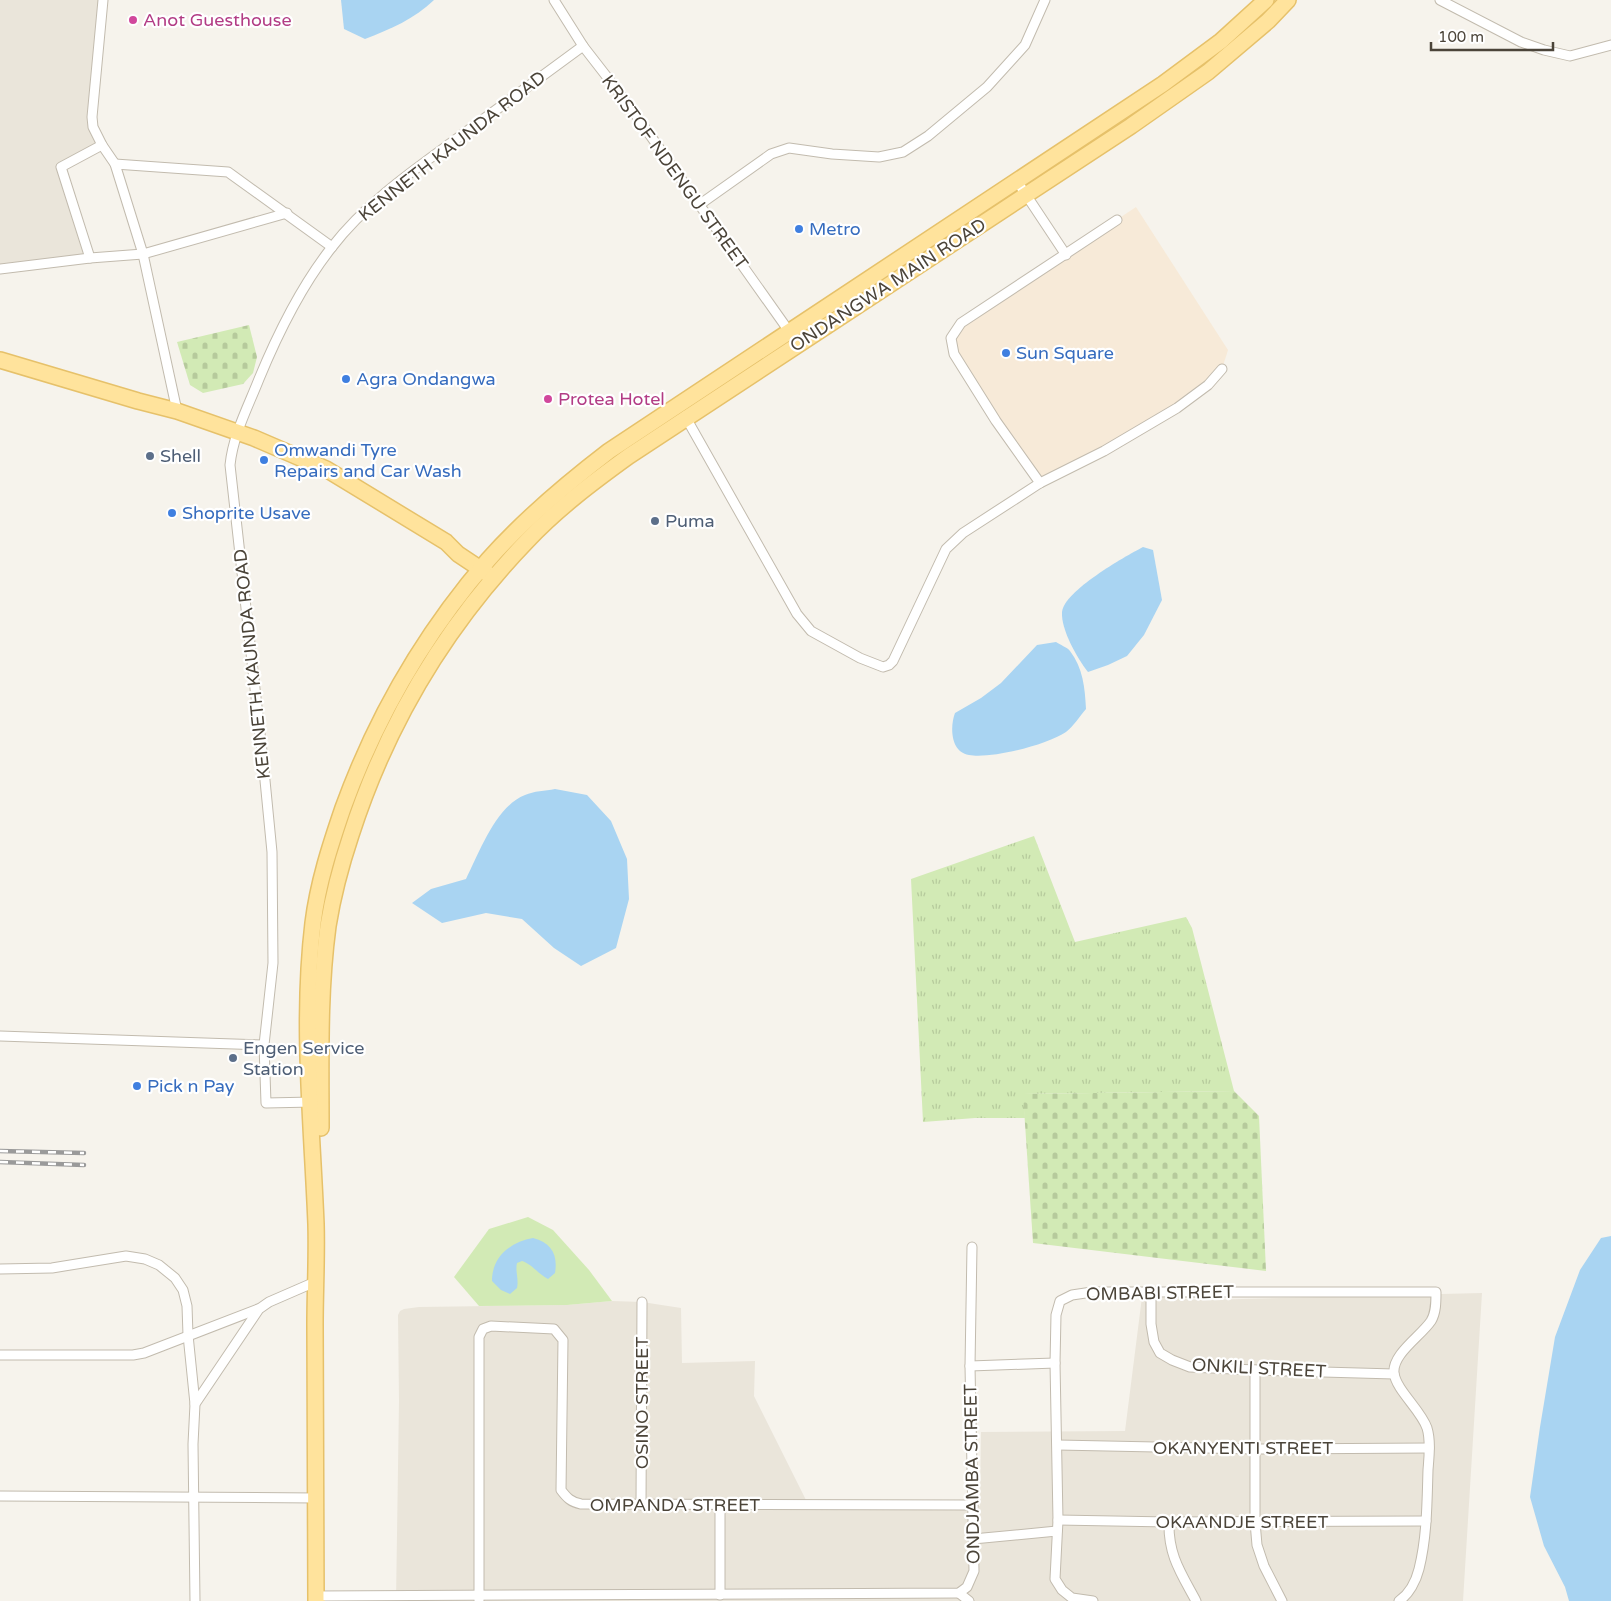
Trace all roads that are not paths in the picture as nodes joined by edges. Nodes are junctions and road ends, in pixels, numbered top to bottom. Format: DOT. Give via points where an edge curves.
graph roads {
  1 [pos="103,0"];
  2 [pos="554,0"];
  3 [pos="1046,0"];
  4 [pos="1266,0"];
  5 [pos="1288,0"];
  6 [pos="1440,0"];
  7 [pos="1611,45"];
  8 [pos="583,46"];
  9 [pos="102,145"];
  10 [pos="115,164"];
  11 [pos="1017,181"];
  12 [pos="1027,195"];
  13 [pos="700,205"];
  14 [pos="287,213"];
  15 [pos="1117,220"];
  16 [pos="332,247"];
  17 [pos="143,254"];
  18 [pos="1066,255"];
  19 [pos="90,258"];
  20 [pos="0,269"];
  21 [pos="789,331"];
  22 [pos="798,344"];
  23 [pos="0,360"];
  24 [pos="1222,369"];
  25 [pos="177,411"];
  26 [pos="682,411"];
  27 [pos="237,433"];
  28 [pos="1040,483"];
  29 [pos="485,565"];
  30 [pos="497,574"];
  31 [pos="0,1036"];
  32 [pos="264,1045"];
  33 [pos="316,1102"];
  34 [pos="972,1247"];
  35 [pos="0,1268"];
  36 [pos="315,1282"];
  37 [pos="1151,1292"];
  38 [pos="642,1302"];
  39 [pos="259,1309"];
  40 [pos="188,1335"];
  41 [pos="0,1355"];
  42 [pos="1055,1363"];
  43 [pos="970,1366"];
  44 [pos="1255,1370"];
  45 [pos="1394,1374"];
  46 [pos="195,1404"];
  47 [pos="1058,1445"];
  48 [pos="1429,1448"];
  49 [pos="1254,1449"];
  50 [pos="0,1496"];
  51 [pos="193,1497"];
  52 [pos="316,1498"];
  53 [pos="641,1505"];
  54 [pos="720,1505"];
  55 [pos="973,1505"];
  56 [pos="1058,1520"];
  57 [pos="1426,1521"];
  58 [pos="1169,1522"];
  59 [pos="1255,1522"];
  60 [pos="1058,1531"];
  61 [pos="973,1539"];
  62 [pos="959,1593"];
  63 [pos="720,1595"];
  64 [pos="479,1598"];
  65 [pos="316,1599"];
  66 [pos="1070,1599"];
  67 [pos="195,1601"];
  68 [pos="969,1601"];
  69 [pos="1093,1601"];
  70 [pos="1196,1601"];
  71 [pos="1282,1601"];
  72 [pos="1399,1601"];
  1 -- 9 [label="street" via="92,117"];
  2 -- 8 [label="street, KRISTOF NDENGU STREET"];
  3 -- 13 [label="street" via="1025,45 987,87 904,152 879,157 789,148 771,154"];
  4 -- 11 [label="main road, ONDANGWA MAIN ROAD" via="1195,62"];
  5 -- 12 [label="main road, ONDANGWA MAIN ROAD" via="1208,72"];
  6 -- 7 [label="street" via="1521,42 1544,50 1570,56"];
  8 -- 13 [label="street, KRISTOF NDENGU STREET"];
  8 -- 16 [label="street, KENNETH KAUNDA ROAD" via="386,192 355,220"];
  9 -- 10 [label="street"];
  9 -- 19 [label="street" via="61,167"];
  10 -- 14 [label="street" via="228,172"];
  10 -- 17 [label="street"];
  11 -- 12 [label="street"];
  11 -- 21 [label="main road, ONDANGWA MAIN ROAD"];
  12 -- 18 [label="street"];
  12 -- 22 [label="main road, ONDANGWA MAIN ROAD"];
  13 -- 21 [label="street, KRISTOF NDENGU STREET"];
  14 -- 16 [label="street"];
  14 -- 17 [label="street"];
  15 -- 18 [label="street"];
  16 -- 27 [label="street, KENNETH KAUNDA ROAD" via="284,324"];
  17 -- 19 [label="street"];
  17 -- 25 [label="street"];
  18 -- 28 [label="street" via="960,323 951,338 954,354"];
  19 -- 20 [label="street"];
  21 -- 22 [label="street, KRISTOF NDENGU STREET"];
  21 -- 26 [label="main road, ONDANGWA MAIN ROAD"];
  22 -- 26 [label="main road, ONDANGWA MAIN ROAD"];
  23 -- 25 [label="main road"];
  24 -- 28 [label="street" via="1208,386 1178,408"];
  25 -- 27 [label="main road"];
  26 -- 28 [label="street" via="797,614 811,631 883,667 893,662 946,549 963,533"];
  26 -- 29 [label="main road, ONDANGWA MAIN ROAD" via="609,451 584,470 526,521"];
  26 -- 30 [label="main road, ONDANGWA MAIN ROAD" via="528,539"];
  27 -- 29 [label="main road" via="326,469 446,542 469,549"];
  27 -- 32 [label="street, KENNETH KAUNDA ROAD" via="230,465 272,852 273,963"];
  29 -- 30 [label="main road"];
  29 -- 33 [label="main road, ONDANGWA MAIN ROAD" via="440,621 386,709 349,791 324,868 317,896 310,960 308,1042"];
  30 -- 33 [label="main road, ONDANGWA MAIN ROAD" via="428,665 402,711 363,798 328,924"];
  31 -- 32 [label="street"];
  32 -- 33 [label="street, KENNETH KAUNDA ROAD" via="266,1103"];
  33 -- 36 [label="main road"];
  34 -- 43 [label="street, ONDJAMBA STREET"];
  35 -- 40 [label="street" via="52,1268 126,1256 145,1259 175,1278 183,1290"];
  36 -- 39 [label="street"];
  36 -- 52 [label="main road"];
  37 -- 42 [label="street, OMBABI STREET" via="1092,1292 1072,1295 1060,1302 1056,1316"];
  37 -- 44 [label="street, ONKILI STREET" via="1151,1324 1160,1353 1190,1367"];
  37 -- 45 [label="street, OMBABI STREET" via="1436,1292 1435,1312 1430,1322 1395,1361"];
  38 -- 53 [label="street, OSINO STREET"];
  39 -- 40 [label="street"];
  39 -- 46 [label="street"];
  40 -- 41 [label="street" via="133,1355"];
  40 -- 46 [label="street"];
  42 -- 43 [label="street"];
  42 -- 47 [label="street, OMBABI STREET"];
  43 -- 55 [label="street, ONDJAMBA STREET"];
  44 -- 45 [label="street, ONKILI STREET"];
  44 -- 49 [label="street"];
  45 -- 48 [label="street" via="1428,1429"];
  46 -- 51 [label="street"];
  47 -- 49 [label="street, OKANYENTI STREET"];
  47 -- 56 [label="street, OMBABI STREET"];
  48 -- 49 [label="street, OKANYENTI STREET"];
  48 -- 57 [label="street"];
  49 -- 59 [label="street"];
  50 -- 51 [label="street"];
  51 -- 52 [label="street"];
  51 -- 67 [label="street"];
  52 -- 65 [label="main road"];
  53 -- 54 [label="street, OMPANDA STREET"];
  53 -- 64 [label="street, OMPANDA STREET" via="573,1503 561,1490 563,1340 559,1334 554,1329 491,1326 483,1329 479,1337"];
  54 -- 55 [label="street, OMPANDA STREET"];
  54 -- 63 [label="street"];
  55 -- 61 [label="street, ONDJAMBA STREET"];
  56 -- 58 [label="street, OKAANDJE STREET"];
  56 -- 60 [label="street, OMBABI STREET"];
  57 -- 59 [label="street, OKAANDJE STREET"];
  57 -- 72 [label="street" via="1419,1571 1411,1588"];
  58 -- 59 [label="street, OKAANDJE STREET"];
  58 -- 70 [label="street" via="1171,1551"];
  59 -- 71 [label="street" via="1257,1545 1264,1566"];
  60 -- 61 [label="street"];
  60 -- 66 [label="street, OMBABI STREET" via="1055,1579"];
  61 -- 62 [label="street, ONDJAMBA STREET" via="974,1570 967,1587"];
  62 -- 63 [label="street"];
  62 -- 68 [label="street"];
  63 -- 64 [label="street"];
  64 -- 65 [label="street"];
  66 -- 69 [label="street, OMBABI STREET"];
}
